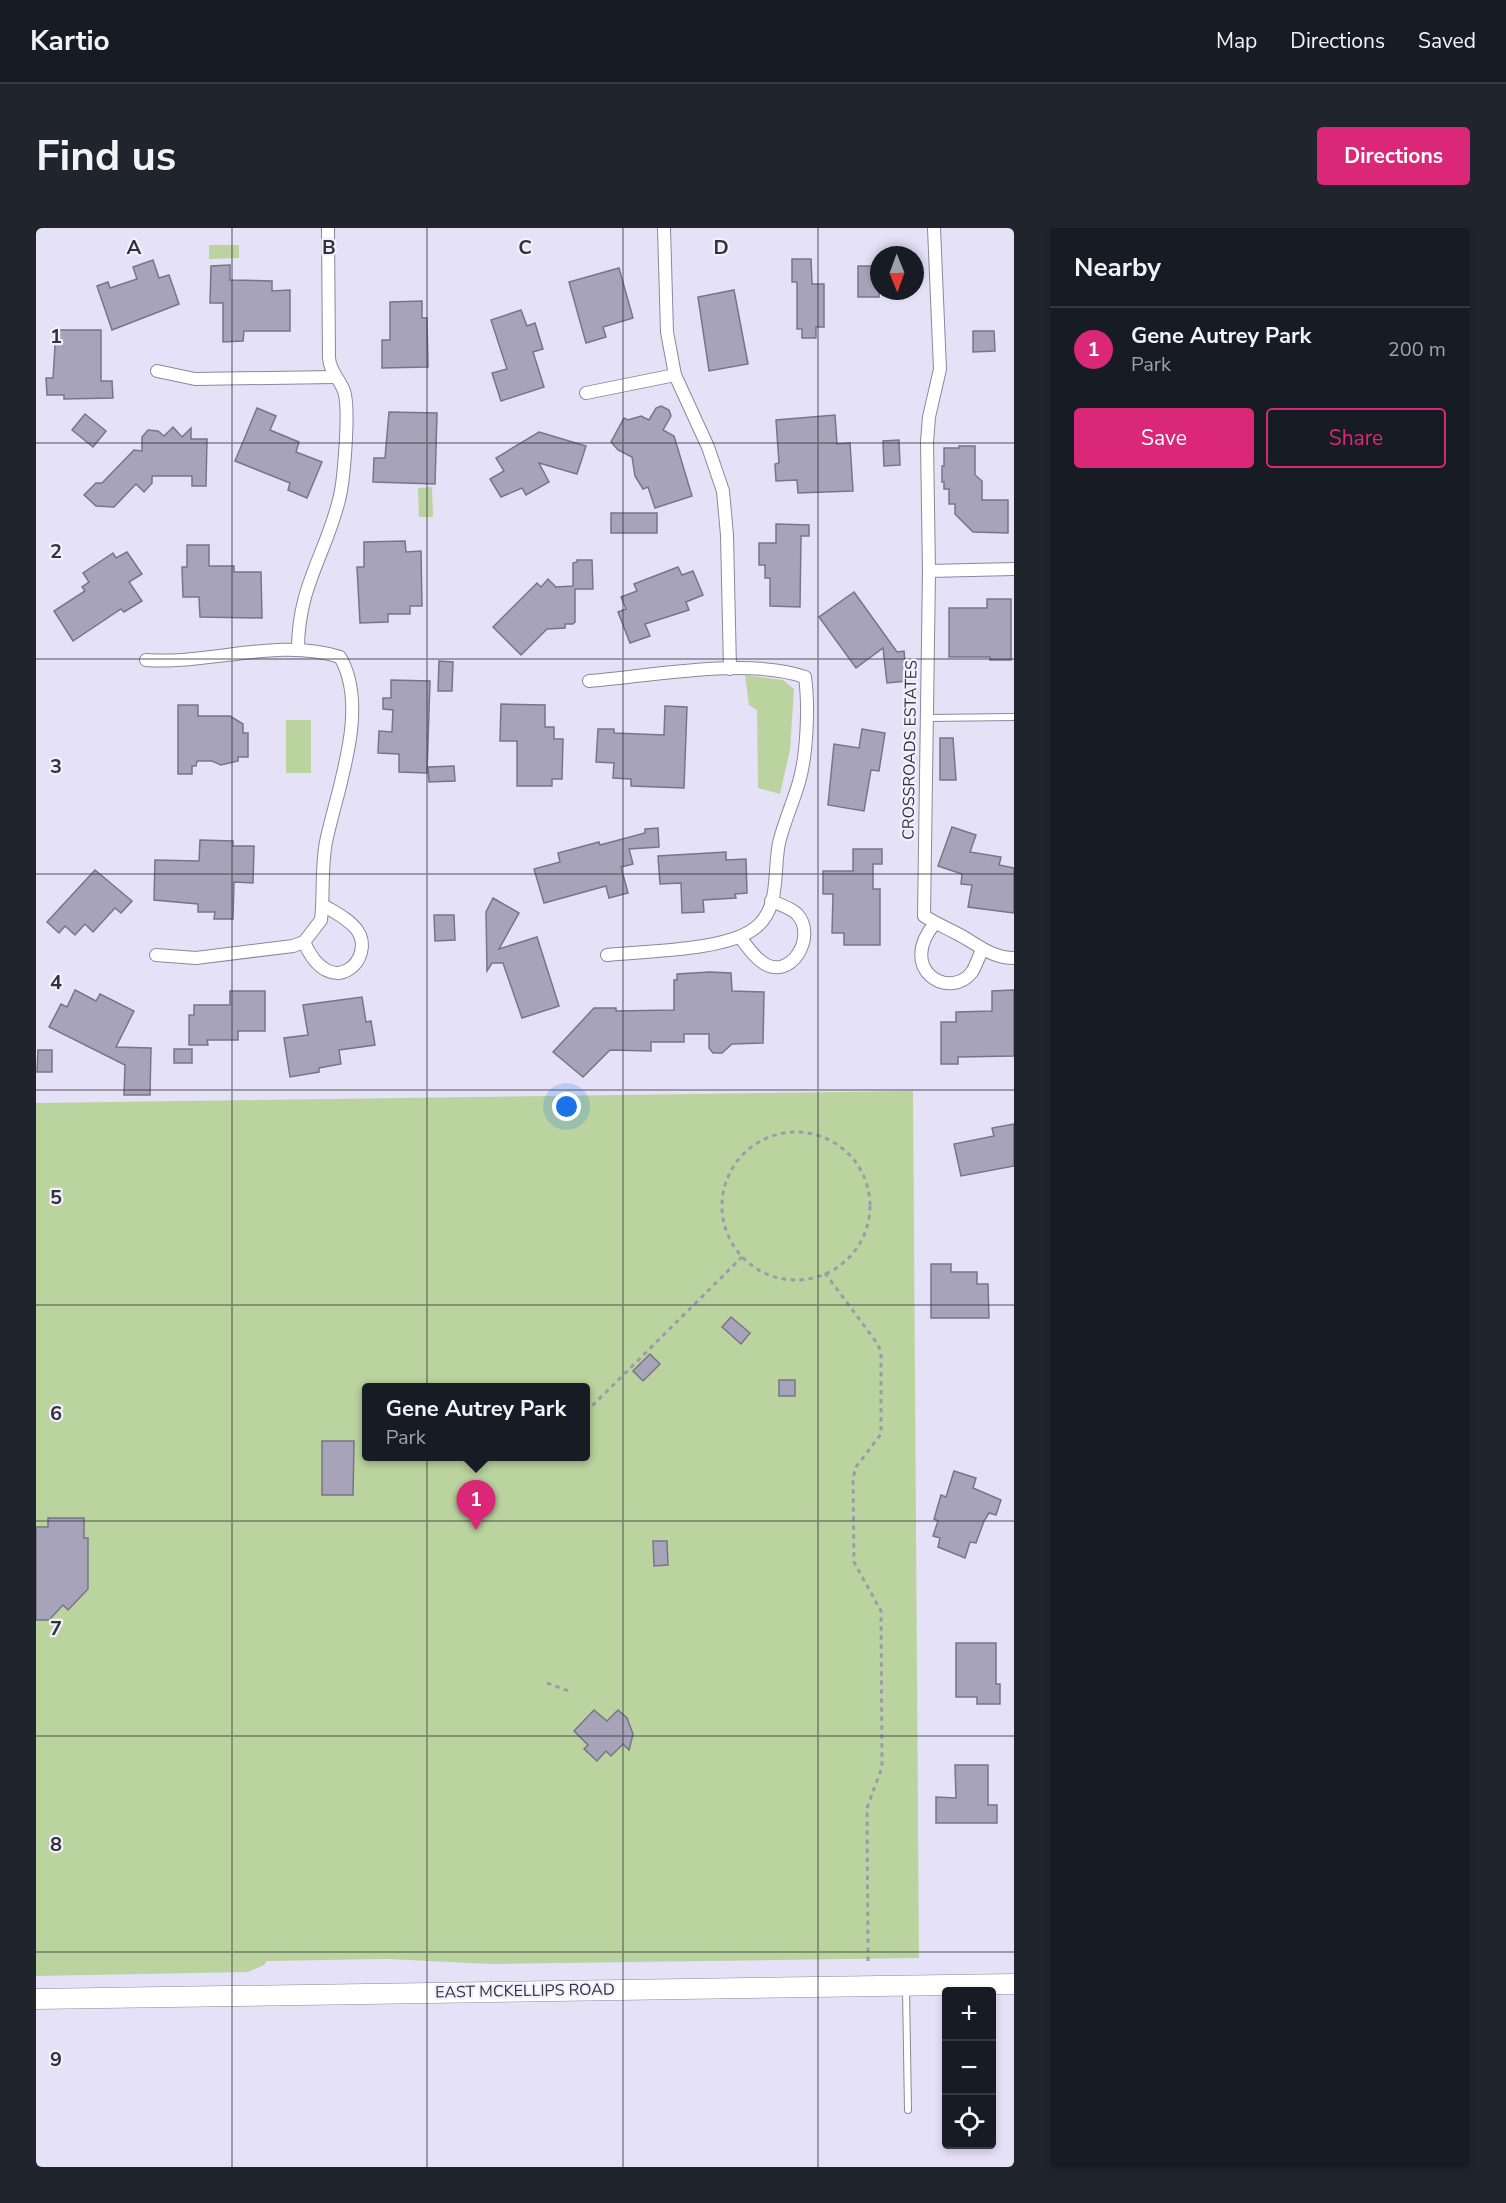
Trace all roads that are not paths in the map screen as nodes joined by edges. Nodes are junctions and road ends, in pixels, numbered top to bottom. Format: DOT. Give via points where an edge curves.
graph roads {
  1 [pos="328,228"];
  2 [pos="664,228"];
  3 [pos="934,228"];
  4 [pos="157,371"];
  5 [pos="675,375"];
  6 [pos="334,377"];
  7 [pos="586,393"];
  8 [pos="1014,568"];
  9 [pos="929,571"];
  10 [pos="298,649"];
  11 [pos="146,660"];
  12 [pos="729,669"];
  13 [pos="589,681"];
  14 [pos="1014,717"];
  15 [pos="927,718"];
  16 [pos="771,901"];
  17 [pos="322,905"];
  18 [pos="936,923"];
  19 [pos="740,938"];
  20 [pos="304,942"];
  21 [pos="982,950"];
  22 [pos="156,955"];
  23 [pos="607,955"];
  24 [pos="1014,958"];
  25 [pos="1014,1983"];
  26 [pos="906,1985"];
  27 [pos="36,1999"];
  28 [pos="908,2110"];
  1 -- 6 [label="street" via="329,358"];
  2 -- 5 [label="street" via="667,332"];
  3 -- 9 [label="street, CROSSROADS ESTATES" via="940,369 928,417"];
  4 -- 6 [label="street" via="195,379"];
  5 -- 7 [label="street"];
  5 -- 12 [label="street" via="723,491"];
  6 -- 10 [label="street" via="345,397 340,499 303,596"];
  8 -- 9 [label="street"];
  9 -- 15 [label="street, CROSSROADS ESTATES"];
  10 -- 11 [label="street" via="175,663"];
  10 -- 17 [label="street" via="340,657 350,678 349,749 326,842"];
  12 -- 13 [label="street"];
  12 -- 16 [label="street" via="784,670 805,678 809,702 800,781 784,822"];
  14 -- 15 [label="lane"];
  15 -- 18 [label="street, CROSSROADS ESTATES" via="924,916"];
  16 -- 19 [label="street" via="756,928"];
  16 -- 19 [label="street" via="796,913 801,922 804,944 799,954 788,964 774,967 763,964"];
  17 -- 20 [label="street" via="321,920"];
  17 -- 20 [label="street" via="356,928 362,939 357,961 346,971 332,974 312,961"];
  18 -- 21 [label="street"];
  18 -- 21 [label="street" via="921,953 923,968 930,978 941,982 962,978 971,973"];
  19 -- 23 [label="street" via="733,942"];
  20 -- 22 [label="street" via="196,958"];
  21 -- 24 [label="street"];
  25 -- 26 [label="main road, EAST MCKELLIPS ROAD"];
  26 -- 27 [label="main road, EAST MCKELLIPS ROAD"];
  26 -- 28 [label="lane"];
}
